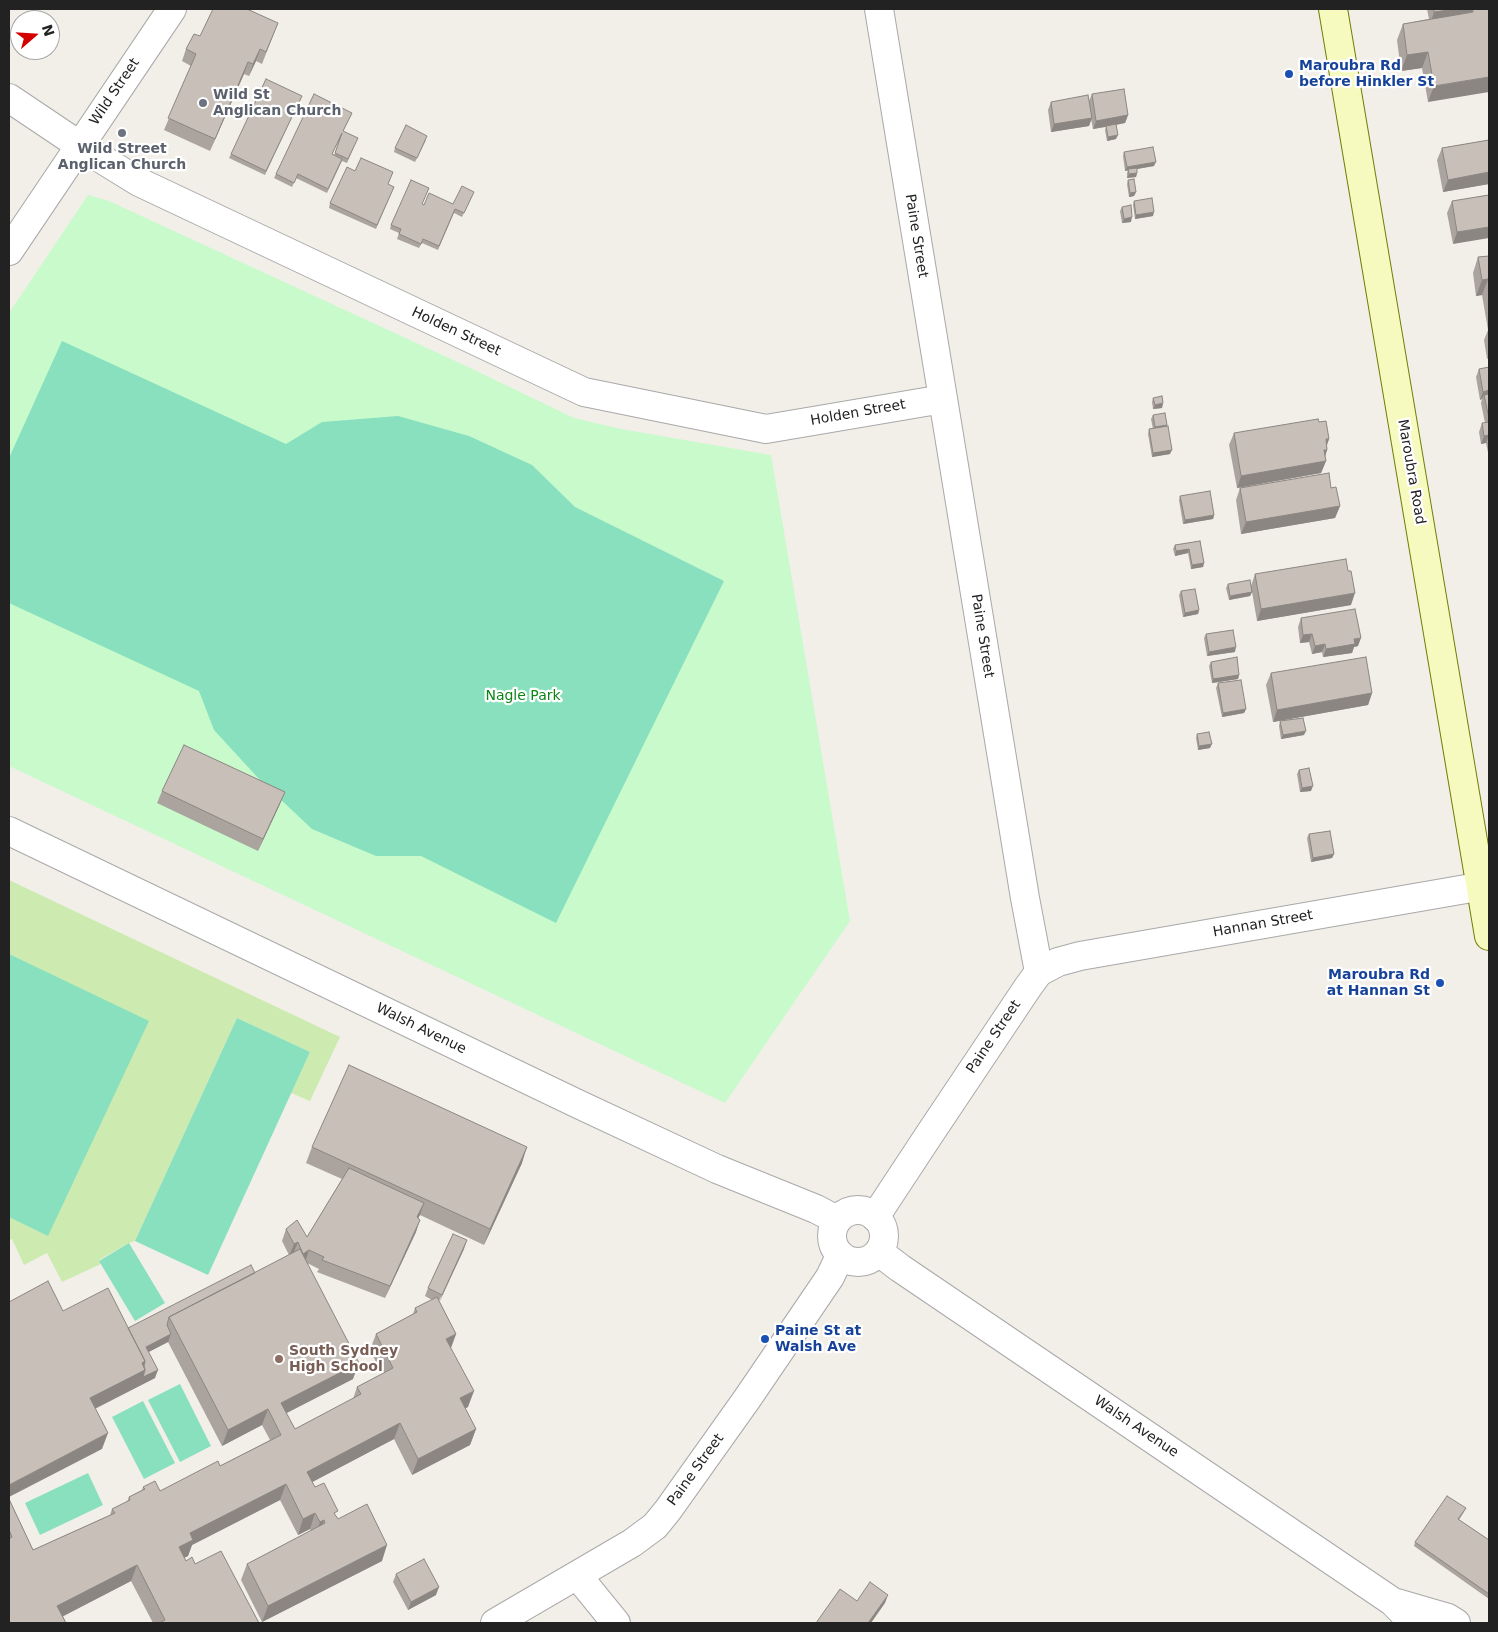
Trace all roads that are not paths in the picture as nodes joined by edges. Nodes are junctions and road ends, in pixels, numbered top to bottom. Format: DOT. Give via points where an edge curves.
graph roads {
  1 [pos="172,9"];
  2 [pos="879,9"];
  3 [pos="1333,9"];
  4 [pos="9,98"];
  5 [pos="79,145"];
  6 [pos="9,251"];
  7 [pos="943,399"];
  8 [pos="9,831"];
  9 [pos="1485,886"];
  10 [pos="1489,936"];
  11 [pos="1039,972"];
  12 [pos="875,1217"];
  13 [pos="837,1220"];
  14 [pos="879,1252"];
  15 [pos="840,1256"];
  16 [pos="576,1575"];
  17 [pos="1394,1602"];
  18 [pos="494,1623"];
  19 [pos="616,1623"];
  20 [pos="1413,1623"];
  21 [pos="1456,1623"];
  1 -- 5 [label="street, Wild Street"];
  2 -- 7 [label="street, Paine Street"];
  3 -- 9 [label="main road, Maroubra Road"];
  4 -- 5 [label="street, Holden Street"];
  5 -- 6 [label="street, Wild Street"];
  5 -- 7 [label="street, Holden Street" via="140,182 584,392 766,429"];
  7 -- 11 [label="street, Paine Street"];
  8 -- 13 [label="street, Walsh Avenue" via="587,1108"];
  9 -- 10 [label="main road, Maroubra Road"];
  9 -- 11 [label="street, Hannan Street" via="1080,956"];
  11 -- 12 [label="street, Paine Street"];
  12 -- 13 [label="street" via="856,1210 848,1211"];
  12 -- 14 [label="street" via="884,1236"];
  13 -- 15 [label="street" via="832,1241"];
  14 -- 15 [label="street" via="873,1258 857,1263"];
  14 -- 17 [label="street, Walsh Avenue"];
  15 -- 16 [label="street, Paine Street" via="830,1277 668,1510 632,1543"];
  16 -- 18 [label="street, Paine Street"];
  16 -- 19 [label="street"];
  17 -- 20 [label="street, Walsh Avenue"];
  17 -- 21 [label="street, Walsh Avenue"];
}
